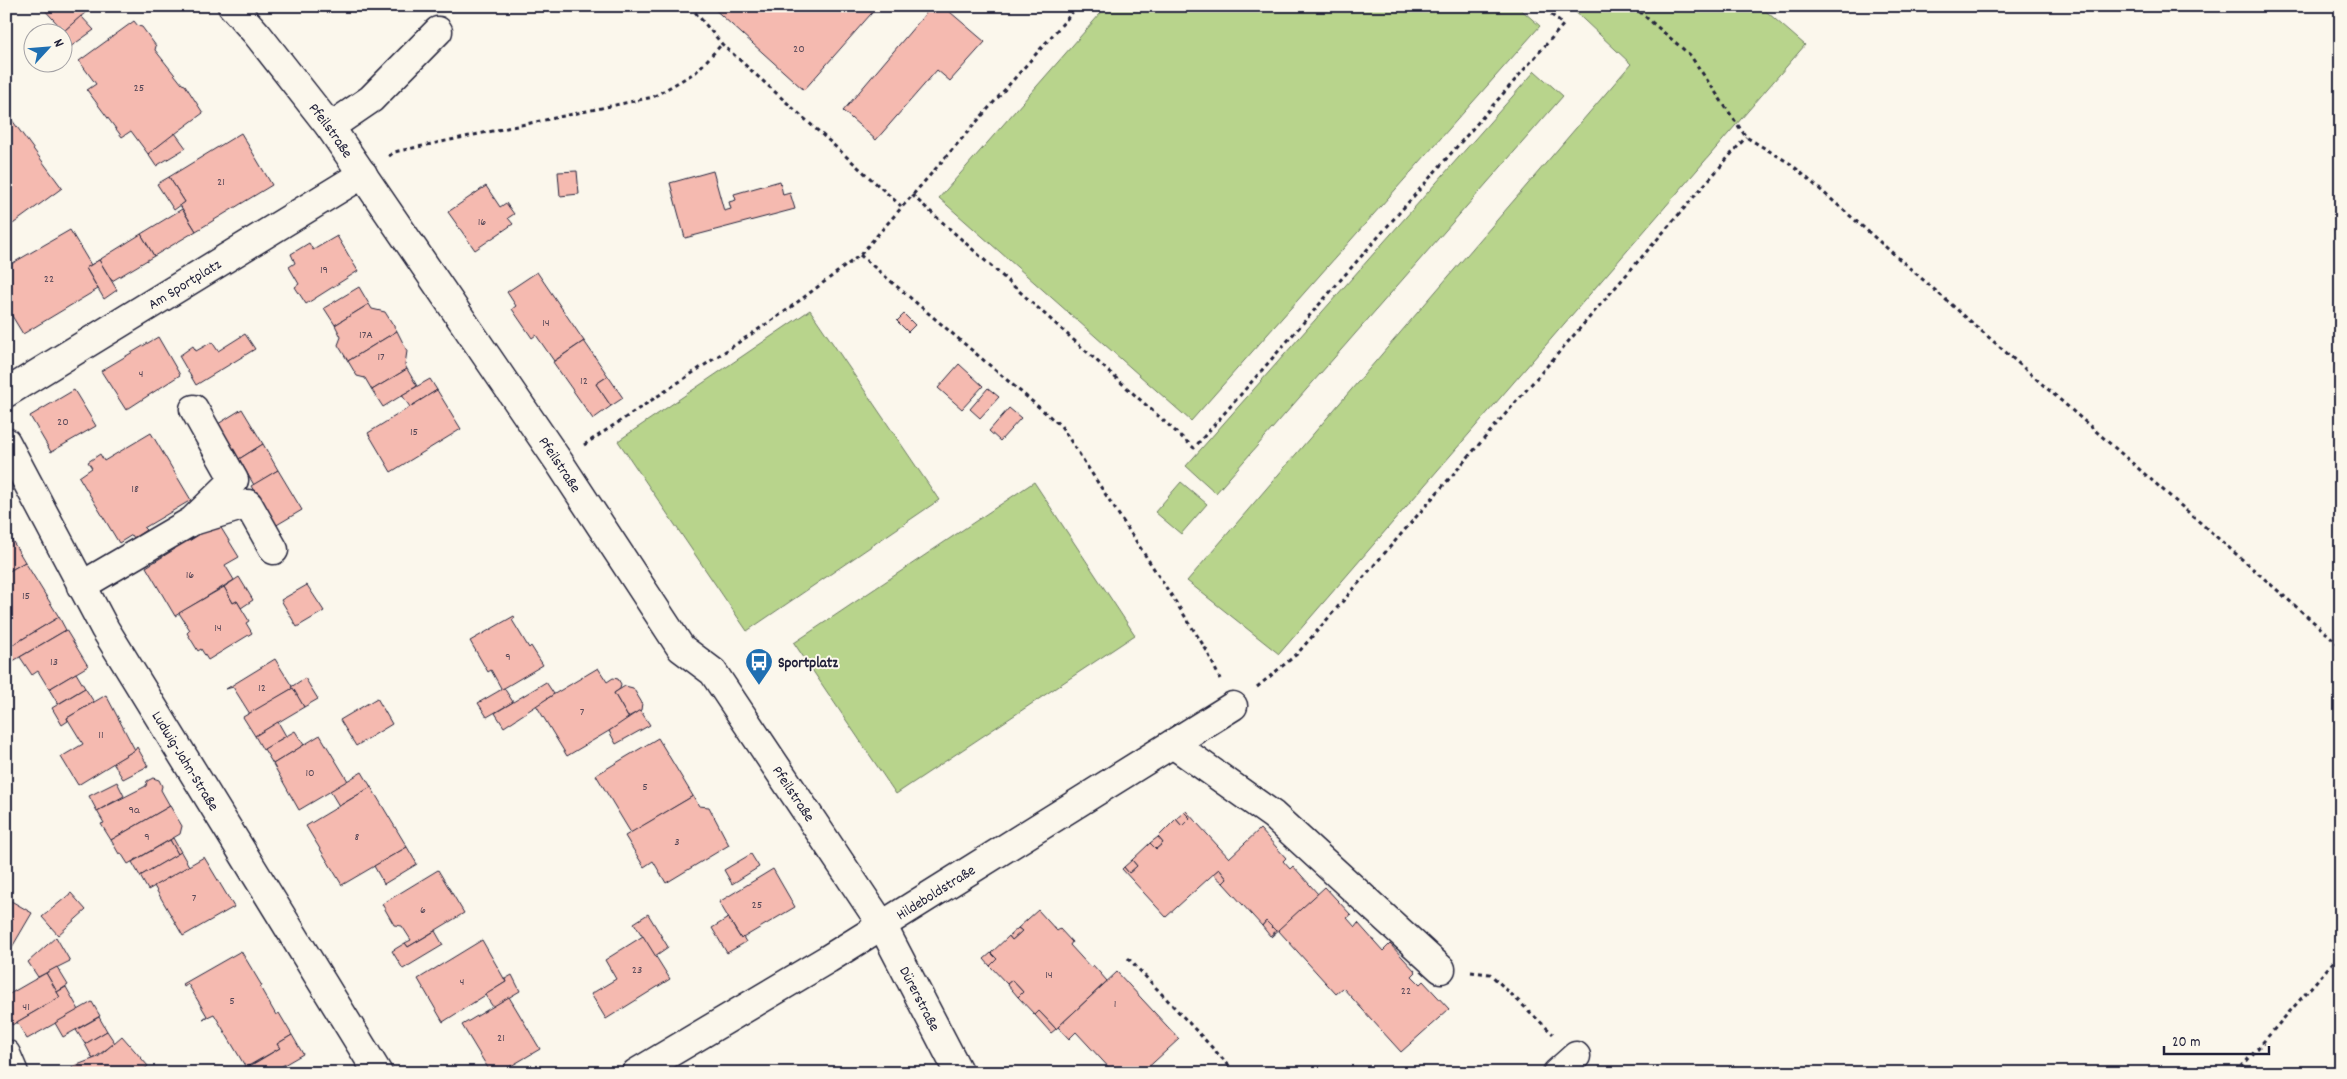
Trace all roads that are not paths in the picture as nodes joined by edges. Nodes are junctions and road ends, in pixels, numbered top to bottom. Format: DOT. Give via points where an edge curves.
graph roads {
  1 [pos="232,6"];
  2 [pos="438,30"];
  3 [pos="330,127"];
  4 [pos="363,174"];
  5 [pos="6,393"];
  6 [pos="194,409"];
  7 [pos="6,442"];
  8 [pos="192,521"];
  9 [pos="274,550"];
  10 [pos="81,586"];
  11 [pos="1233,706"];
  12 [pos="1173,744"];
  13 [pos="882,925"];
  14 [pos="1441,969"];
  15 [pos="6,1054"];
  16 [pos="14,1073"];
  17 [pos="378,1073"];
  18 [pos="636,1073"];
  19 [pos="959,1073"];
  1 -- 3 [label="street, Pfeilstraße"];
  2 -- 3 [label="street" via="371,99"];
  3 -- 4 [label="street, Pfeilstraße"];
  4 -- 5 [label="street, Am Sportplatz"];
  4 -- 13 [label="street, Pfeilstraße" via="681,648 713,672"];
  6 -- 8 [label="street" via="234,480"];
  7 -- 10 [label="street, Ludwig-Jahn-Straße"];
  8 -- 9 [label="street" via="248,504"];
  8 -- 10 [label="street"];
  10 -- 17 [label="street, Ludwig-Jahn-Straße"];
  11 -- 12 [label="street, Hildeboldstraße"];
  12 -- 13 [label="street, Hildeboldstraße"];
  12 -- 14 [label="street" via="1273,815"];
  13 -- 18 [label="street, Hildeboldstraße"];
  13 -- 19 [label="street, Dürerstraße"];
  15 -- 16 [label="street"];
}
